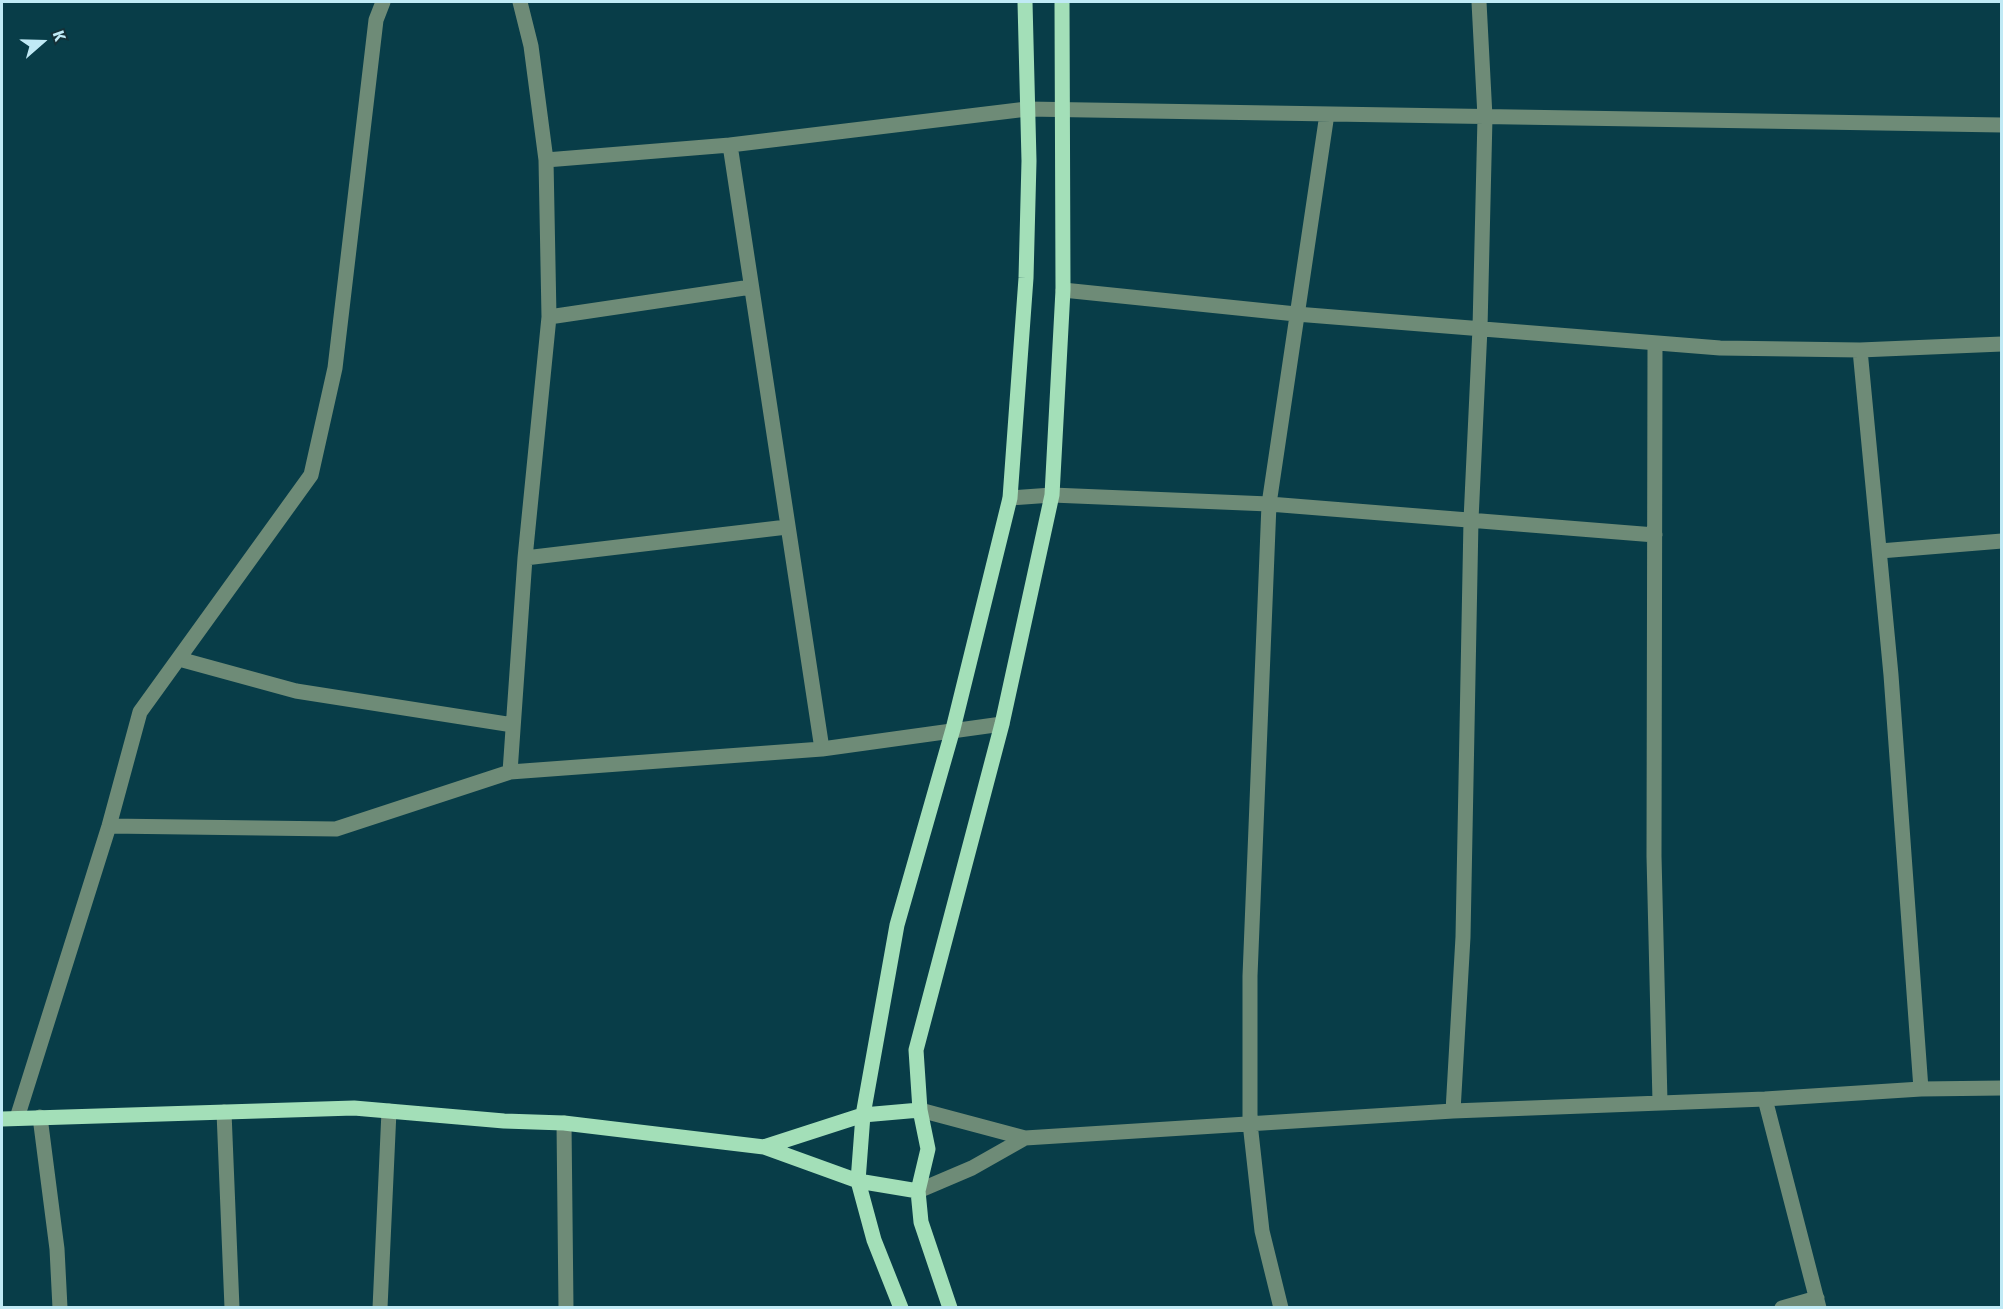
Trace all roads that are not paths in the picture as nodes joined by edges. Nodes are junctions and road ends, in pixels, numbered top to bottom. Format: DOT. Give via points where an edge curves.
graph roads {
  1 [pos="382,2"];
  2 [pos="520,2"];
  3 [pos="1025,2"];
  4 [pos="1062,2"];
  5 [pos="1479,2"];
  6 [pos="1027,109"];
  7 [pos="1064,109"];
  8 [pos="1327,114"];
  9 [pos="1485,117"];
  10 [pos="2001,125"];
  11 [pos="730,145"];
  12 [pos="546,160"];
  13 [pos="751,287"];
  14 [pos="1063,290"];
  15 [pos="1296,314"];
  16 [pos="549,317"];
  17 [pos="1480,328"];
  18 [pos="1655,343"];
  19 [pos="2001,344"];
  20 [pos="1860,350"];
  21 [pos="1052,495"];
  22 [pos="1010,498"];
  23 [pos="1269,504"];
  24 [pos="1471,520"];
  25 [pos="787,527"];
  26 [pos="1655,536"];
  27 [pos="2001,541"];
  28 [pos="1880,551"];
  29 [pos="525,558"];
  30 [pos="179,658"];
  31 [pos="513,724"];
  32 [pos="1002,724"];
  33 [pos="953,729"];
  34 [pos="822,749"];
  35 [pos="510,772"];
  36 [pos="109,826"];
  37 [pos="2001,1088"];
  38 [pos="1921,1089"];
  39 [pos="1765,1099"];
  40 [pos="1660,1102"];
  41 [pos="920,1110"];
  42 [pos="389,1111"];
  43 [pos="224,1112"];
  44 [pos="1453,1112"];
  45 [pos="862,1115"];
  46 [pos="17,1118"];
  47 [pos="40,1118"];
  48 [pos="2,1119"];
  49 [pos="564,1123"];
  50 [pos="1250,1123"];
  51 [pos="1025,1138"];
  52 [pos="764,1148"];
  53 [pos="858,1181"];
  54 [pos="918,1191"];
  55 [pos="1818,1303"];
  56 [pos="60,1308"];
  57 [pos="232,1308"];
  58 [pos="380,1308"];
  59 [pos="566,1308"];
  60 [pos="901,1308"];
  61 [pos="950,1308"];
  62 [pos="1281,1308"];
  63 [pos="1782,1308"];
  1 -- 30 [label="street" via="376,20 335,368 311,475"];
  2 -- 12 [label="street" via="531,46"];
  3 -- 6 [label="main road"];
  4 -- 7 [label="main road"];
  5 -- 9 [label="street"];
  6 -- 7 [label="street"];
  6 -- 11 [label="street"];
  6 -- 22 [label="main road" via="1026,278"];
  7 -- 8 [label="street"];
  7 -- 14 [label="main road"];
  8 -- 9 [label="street"];
  8 -- 15 [label="street"];
  9 -- 10 [label="street"];
  9 -- 17 [label="street"];
  11 -- 12 [label="street"];
  11 -- 13 [label="street"];
  12 -- 16 [label="street"];
  13 -- 16 [label="street"];
  13 -- 25 [label="street"];
  14 -- 15 [label="street"];
  14 -- 21 [label="main road"];
  15 -- 17 [label="street"];
  15 -- 23 [label="street"];
  16 -- 29 [label="street"];
  17 -- 18 [label="street"];
  17 -- 24 [label="street"];
  18 -- 20 [label="street"];
  18 -- 26 [label="street"];
  19 -- 20 [label="street"];
  20 -- 28 [label="street"];
  21 -- 22 [label="street"];
  21 -- 23 [label="street"];
  21 -- 32 [label="main road"];
  22 -- 33 [label="main road"];
  23 -- 24 [label="street"];
  23 -- 50 [label="street" via="1250,976"];
  24 -- 26 [label="street"];
  24 -- 44 [label="street" via="1463,937"];
  25 -- 29 [label="street"];
  25 -- 34 [label="street"];
  26 -- 40 [label="street" via="1654,856"];
  27 -- 28 [label="street"];
  28 -- 38 [label="street"];
  29 -- 31 [label="street"];
  30 -- 31 [label="street" via="296,691"];
  30 -- 36 [label="street" via="140,712"];
  31 -- 35 [label="street"];
  32 -- 33 [label="street"];
  32 -- 41 [label="main road" via="916,1050"];
  33 -- 34 [label="street"];
  33 -- 45 [label="main road" via="897,925"];
  34 -- 35 [label="street"];
  35 -- 36 [label="street" via="336,829"];
  36 -- 46 [label="street"];
  37 -- 38 [label="street"];
  38 -- 39 [label="street"];
  39 -- 40 [label="street"];
  39 -- 55 [label="street"];
  40 -- 44 [label="street"];
  41 -- 45 [label="main road"];
  41 -- 51 [label="street"];
  41 -- 54 [label="main road" via="928,1149"];
  42 -- 43 [label="main road" via="354,1108"];
  42 -- 49 [label="main road"];
  42 -- 58 [label="street"];
  43 -- 47 [label="main road"];
  43 -- 57 [label="street"];
  44 -- 50 [label="street"];
  45 -- 52 [label="main road"];
  45 -- 53 [label="main road"];
  46 -- 47 [label="main road"];
  46 -- 48 [label="main road"];
  47 -- 56 [label="street" via="57,1249"];
  49 -- 52 [label="main road"];
  49 -- 59 [label="street"];
  50 -- 51 [label="street"];
  50 -- 62 [label="street" via="1262,1231"];
  51 -- 54 [label="street" via="972,1168"];
  52 -- 53 [label="main road"];
  53 -- 54 [label="main road"];
  53 -- 60 [label="main road" via="874,1240"];
  54 -- 61 [label="main road" via="921,1222"];
  55 -- 63 [label="street"];
}
